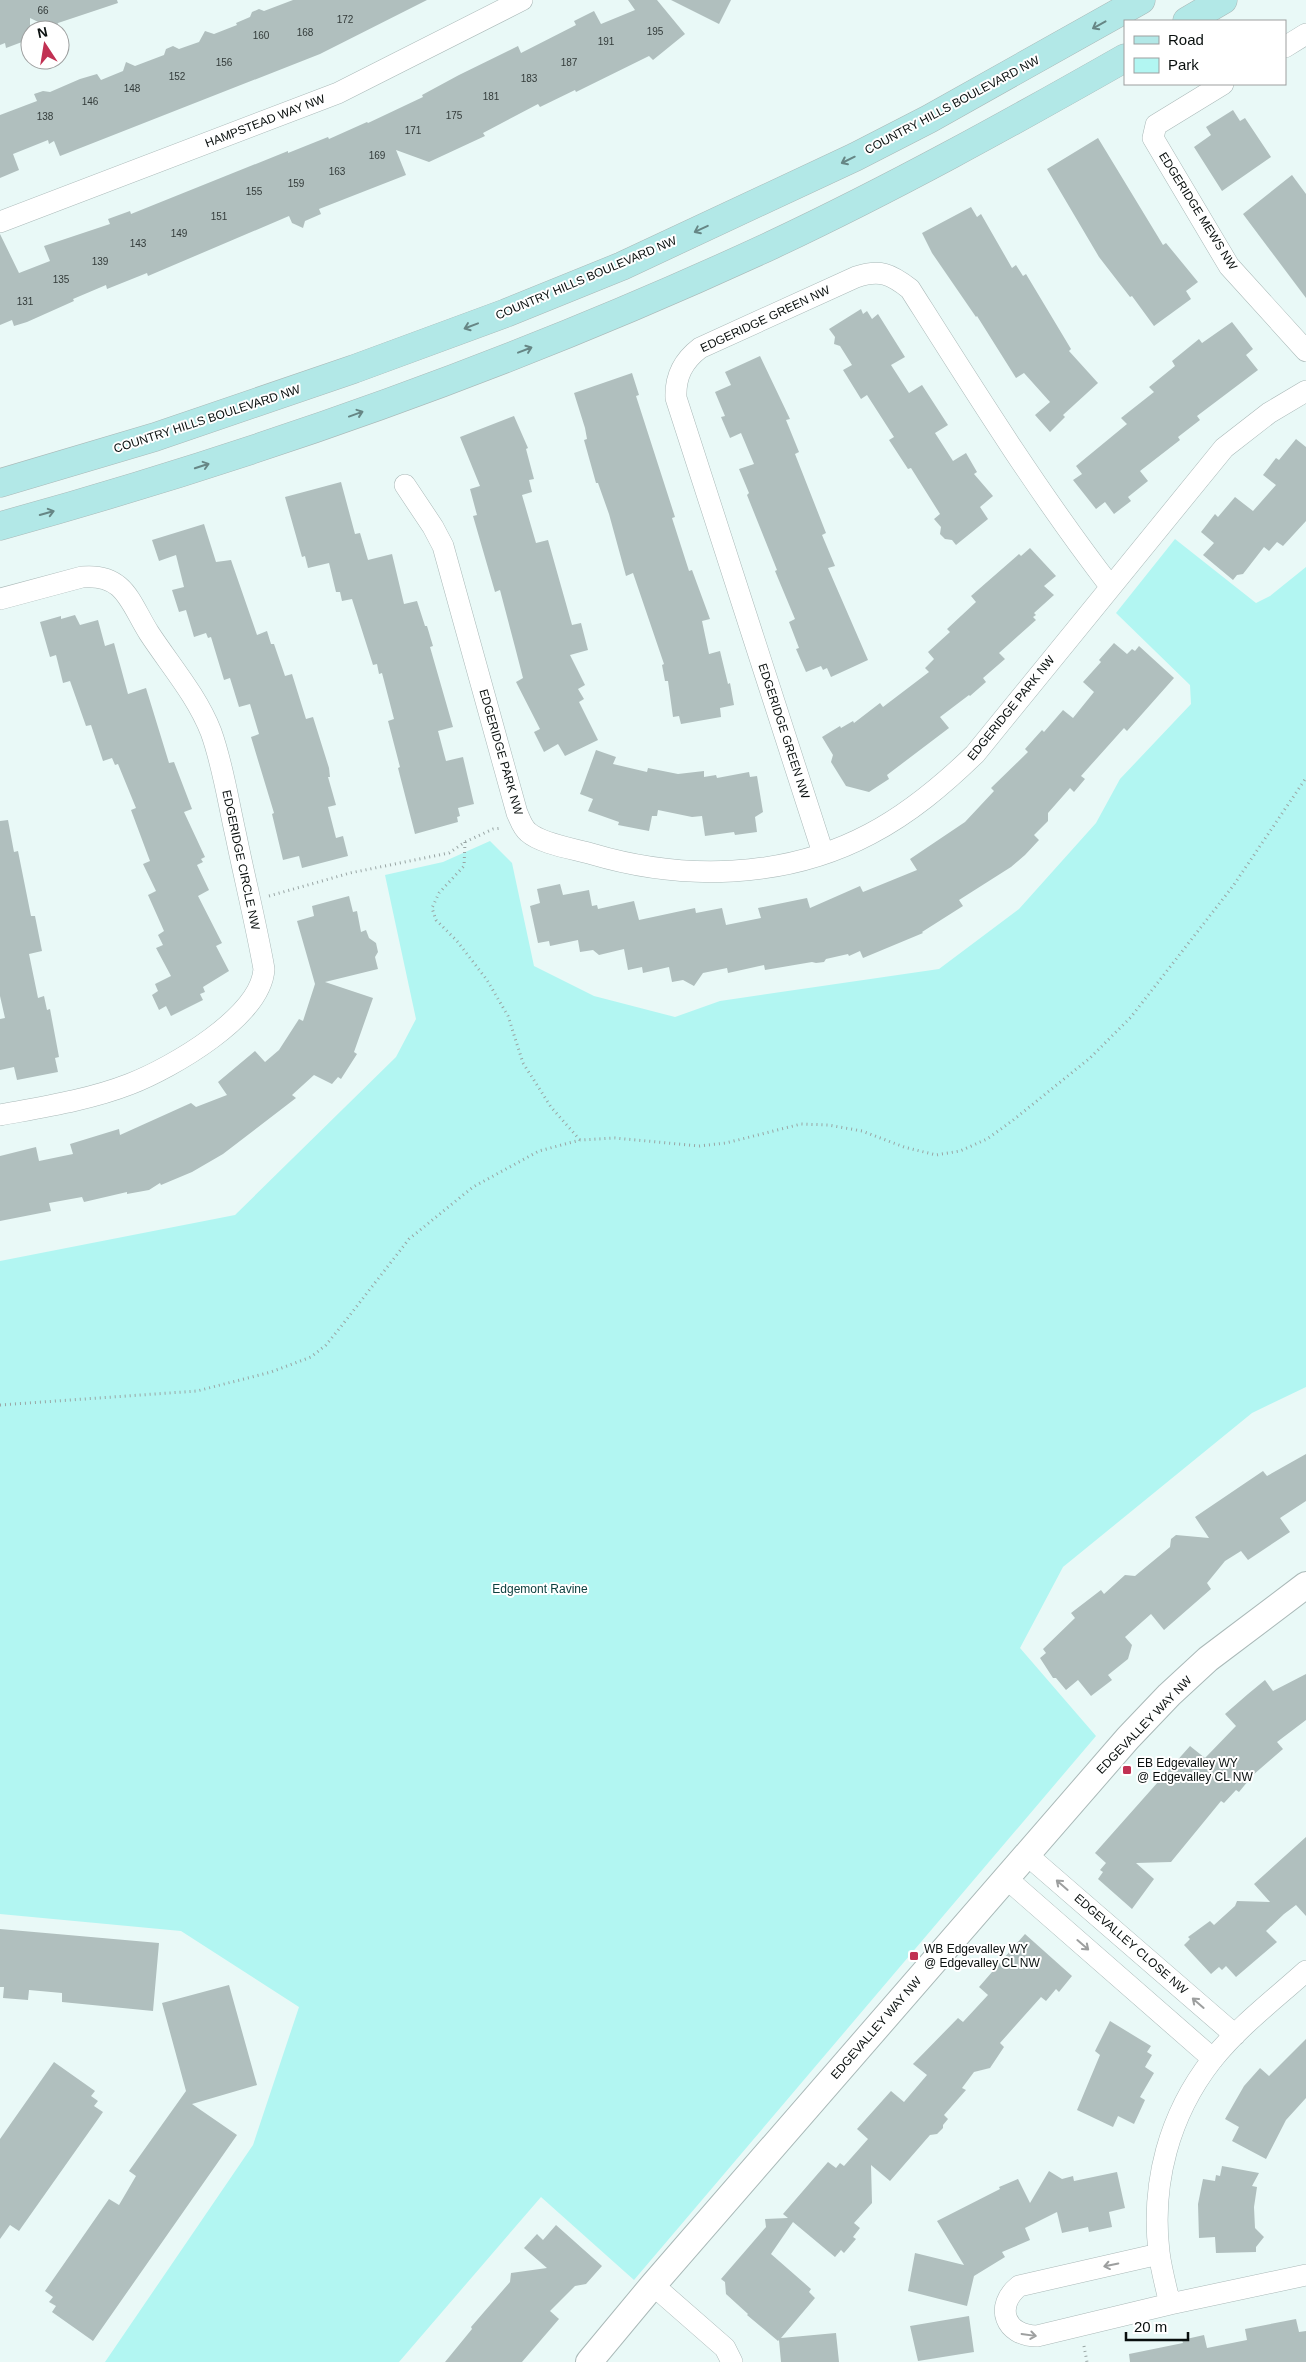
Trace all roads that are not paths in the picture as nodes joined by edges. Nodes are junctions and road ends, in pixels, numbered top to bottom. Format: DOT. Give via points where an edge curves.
graph roads {
  1 [pos="522,0"];
  2 [pos="1141,0"];
  3 [pos="1223,0"];
  4 [pos="1189,20"];
  5 [pos="1306,34"];
  6 [pos="1286,46"];
  7 [pos="1124,59"];
  8 [pos="1221,85"];
  9 [pos="0,222"];
  10 [pos="1306,351"];
  11 [pos="1306,391"];
  12 [pos="0,483"];
  13 [pos="404,485"];
  14 [pos="0,526"];
  15 [pos="1110,586"];
  16 [pos="0,599"];
  17 [pos="823,854"];
  18 [pos="0,1116"];
  19 [pos="1306,1585"];
  20 [pos="1026,1854"];
  21 [pos="1006,1878"];
  22 [pos="1306,1971"];
  23 [pos="1235,2035"];
  24 [pos="1213,2058"];
  25 [pos="1159,2254"];
  26 [pos="1306,2275"];
  27 [pos="653,2285"];
  28 [pos="1170,2304"];
  29 [pos="589,2362"];
  30 [pos="732,2362"];
  1 -- 9 [label="street, HAMPSTEAD WAY NW" via="338,93"];
  2 -- 12 [label="main road, COUNTRY HILLS BOULEVARD NW, one-way" via="880,144 622,266 354,369 155,437"];
  3 -- 4 [label="main road"];
  5 -- 6 [label="street"];
  14 -- 7 [label="main road, one-way" via="179,474 299,434 567,334 774,244 918,172"];
  8 -- 10 [label="street, EDGERIDGE MEWS NW" via="1156,125 1153,138 1230,266"];
  11 -- 15 [label="street, EDGERIDGE PARK NW" via="1269,413 1224,448"];
  13 -- 17 [label="street, EDGERIDGE PARK NW" via="443,546 517,812 529,833 543,840 649,868 705,873 766,868"];
  15 -- 17 [label="street, EDGERIDGE PARK NW" via="975,754 941,786 869,835"];
  15 -- 17 [label="street, EDGERIDGE GREEN NW" via="1016,458 910,288 899,280 878,272 856,277 700,348 692,355 678,374 676,398"];
  16 -- 18 [label="street, EDGERIDGE CIRCLE NW" via="94,576 108,579 130,598 136,613 185,685 210,732 250,902 263,978 254,999 228,1026 165,1068 129,1084 79,1099"];
  19 -- 20 [label="street, EDGEVALLEY WAY NW" via="1208,1659 1169,1695"];
  20 -- 21 [label="street, EDGEVALLEY WAY NW"];
  23 -- 20 [label="street, EDGEVALLEY CLOSE NW, one-way"];
  21 -- 24 [label="street, one-way"];
  21 -- 27 [label="street, EDGEVALLEY WAY NW"];
  22 -- 23 [label="street"];
  23 -- 24 [label="street"];
  24 -- 25 [label="street" via="1184,2104 1165,2154 1157,2204"];
  25 -- 28 [label="street"];
  25 -- 28 [label="street, one-way" via="1019,2286 1007,2298 1005,2314 1013,2329 1036,2336"];
  26 -- 28 [label="street"];
  27 -- 29 [label="street, EDGEVALLEY WAY NW"];
  27 -- 30 [label="street" via="725,2348"];
}
